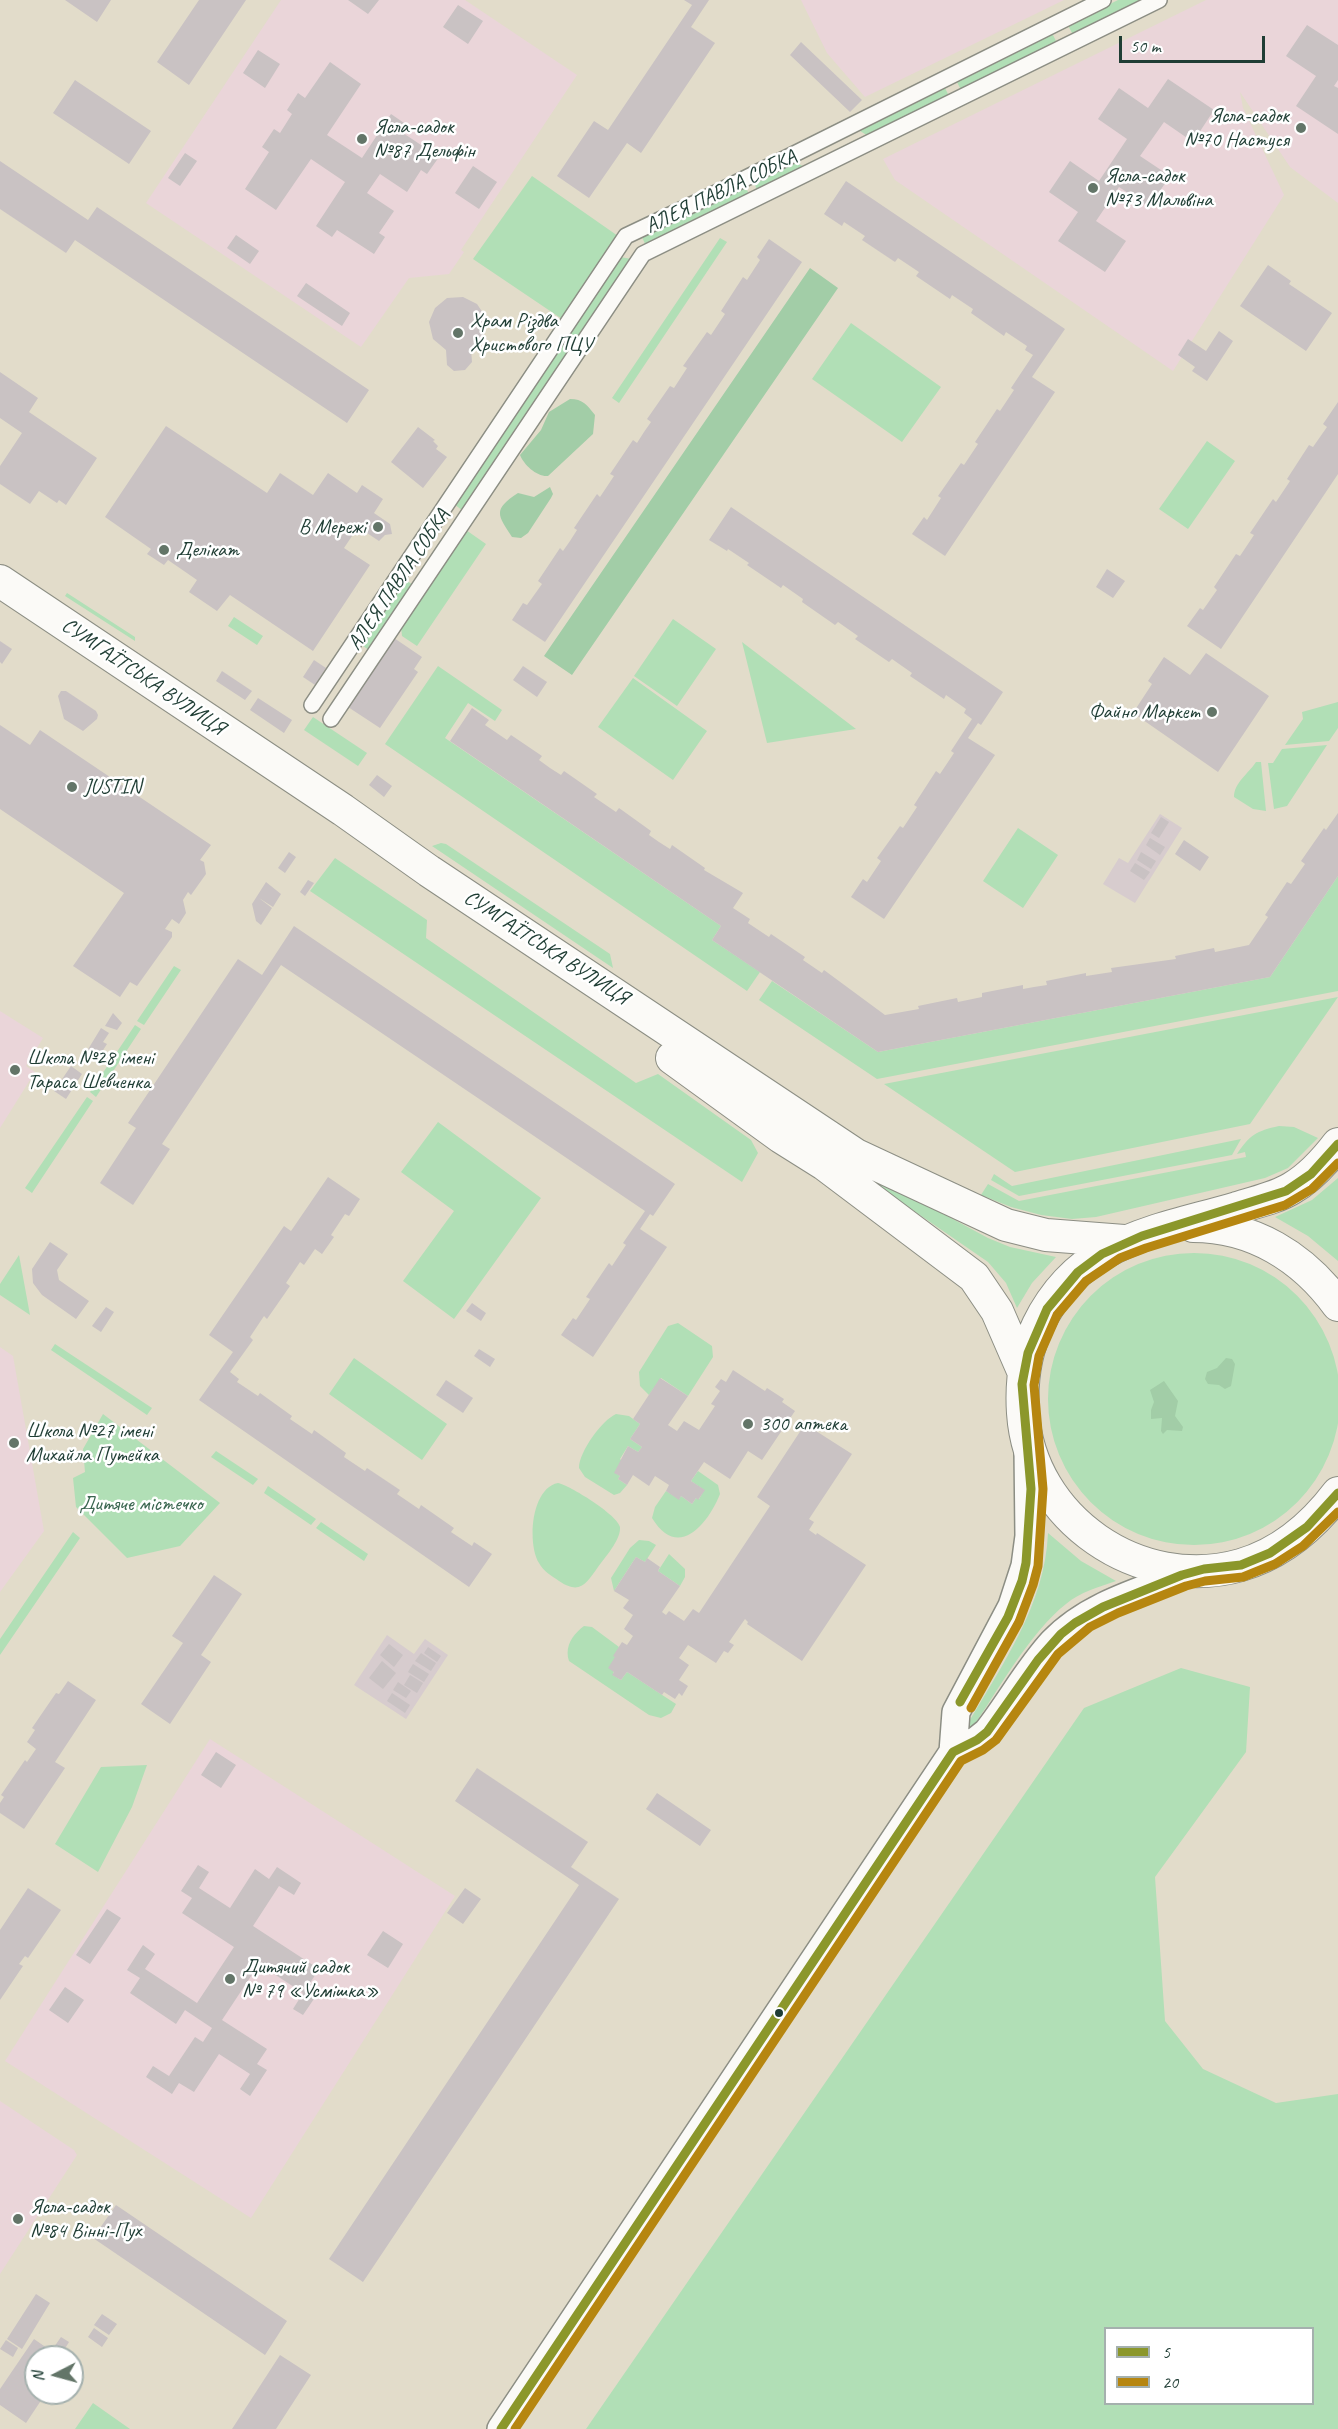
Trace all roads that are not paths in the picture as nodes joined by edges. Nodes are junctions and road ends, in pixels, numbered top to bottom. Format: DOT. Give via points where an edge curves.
graph roads {
  1 [pos="1103,0"];
  2 [pos="1159,0"];
  3 [pos="0,581"];
  4 [pos="0,607"];
  5 [pos="312,705"];
  6 [pos="331,719"];
  7 [pos="1338,1144"];
  8 [pos="1171,1228"];
  9 [pos="1124,1241"];
  10 [pos="1338,1305"];
  11 [pos="1024,1373"];
  12 [pos="1028,1446"];
  13 [pos="1338,1493"];
  14 [pos="1192,1571"];
  15 [pos="953,1752"];
  16 [pos="501,2429"];
  1 -- 5 [label="street, АЛЕЯ ПАВЛА СОБКА" via="626,236"];
  2 -- 6 [label="street, АЛЕЯ ПАВЛА СОБКА" via="643,254"];
  3 -- 9 [label="main road, СУМГАЇТСЬКА ВУЛИЦЯ" via="856,1155 1006,1225 1046,1235"];
  4 -- 11 [label="main road, СУМГАЇТСЬКА ВУЛИЦЯ" via="333,827 698,1076 959,1264 986,1292"];
  7 -- 8 [label="main road" via="1316,1170 1291,1189"];
  8 -- 9 [label="main road"];
  8 -- 10 [label="main road" via="1220,1228 1267,1242 1308,1269"];
  9 -- 11 [label="main road" via="1082,1267 1065,1284 1035,1333"];
  11 -- 12 [label="main road" via="1022,1397"];
  12 -- 14 [label="main road" via="1048,1491 1100,1543 1144,1564"];
  12 -- 15 [label="main road" via="1029,1536 1025,1566 1012,1606 956,1712"];
  13 -- 14 [label="main road" via="1305,1530 1264,1556 1217,1570"];
  14 -- 15 [label="main road" via="1111,1603 1075,1623 1044,1654 987,1732"];
  15 -- 16 [label="main road"];
}
